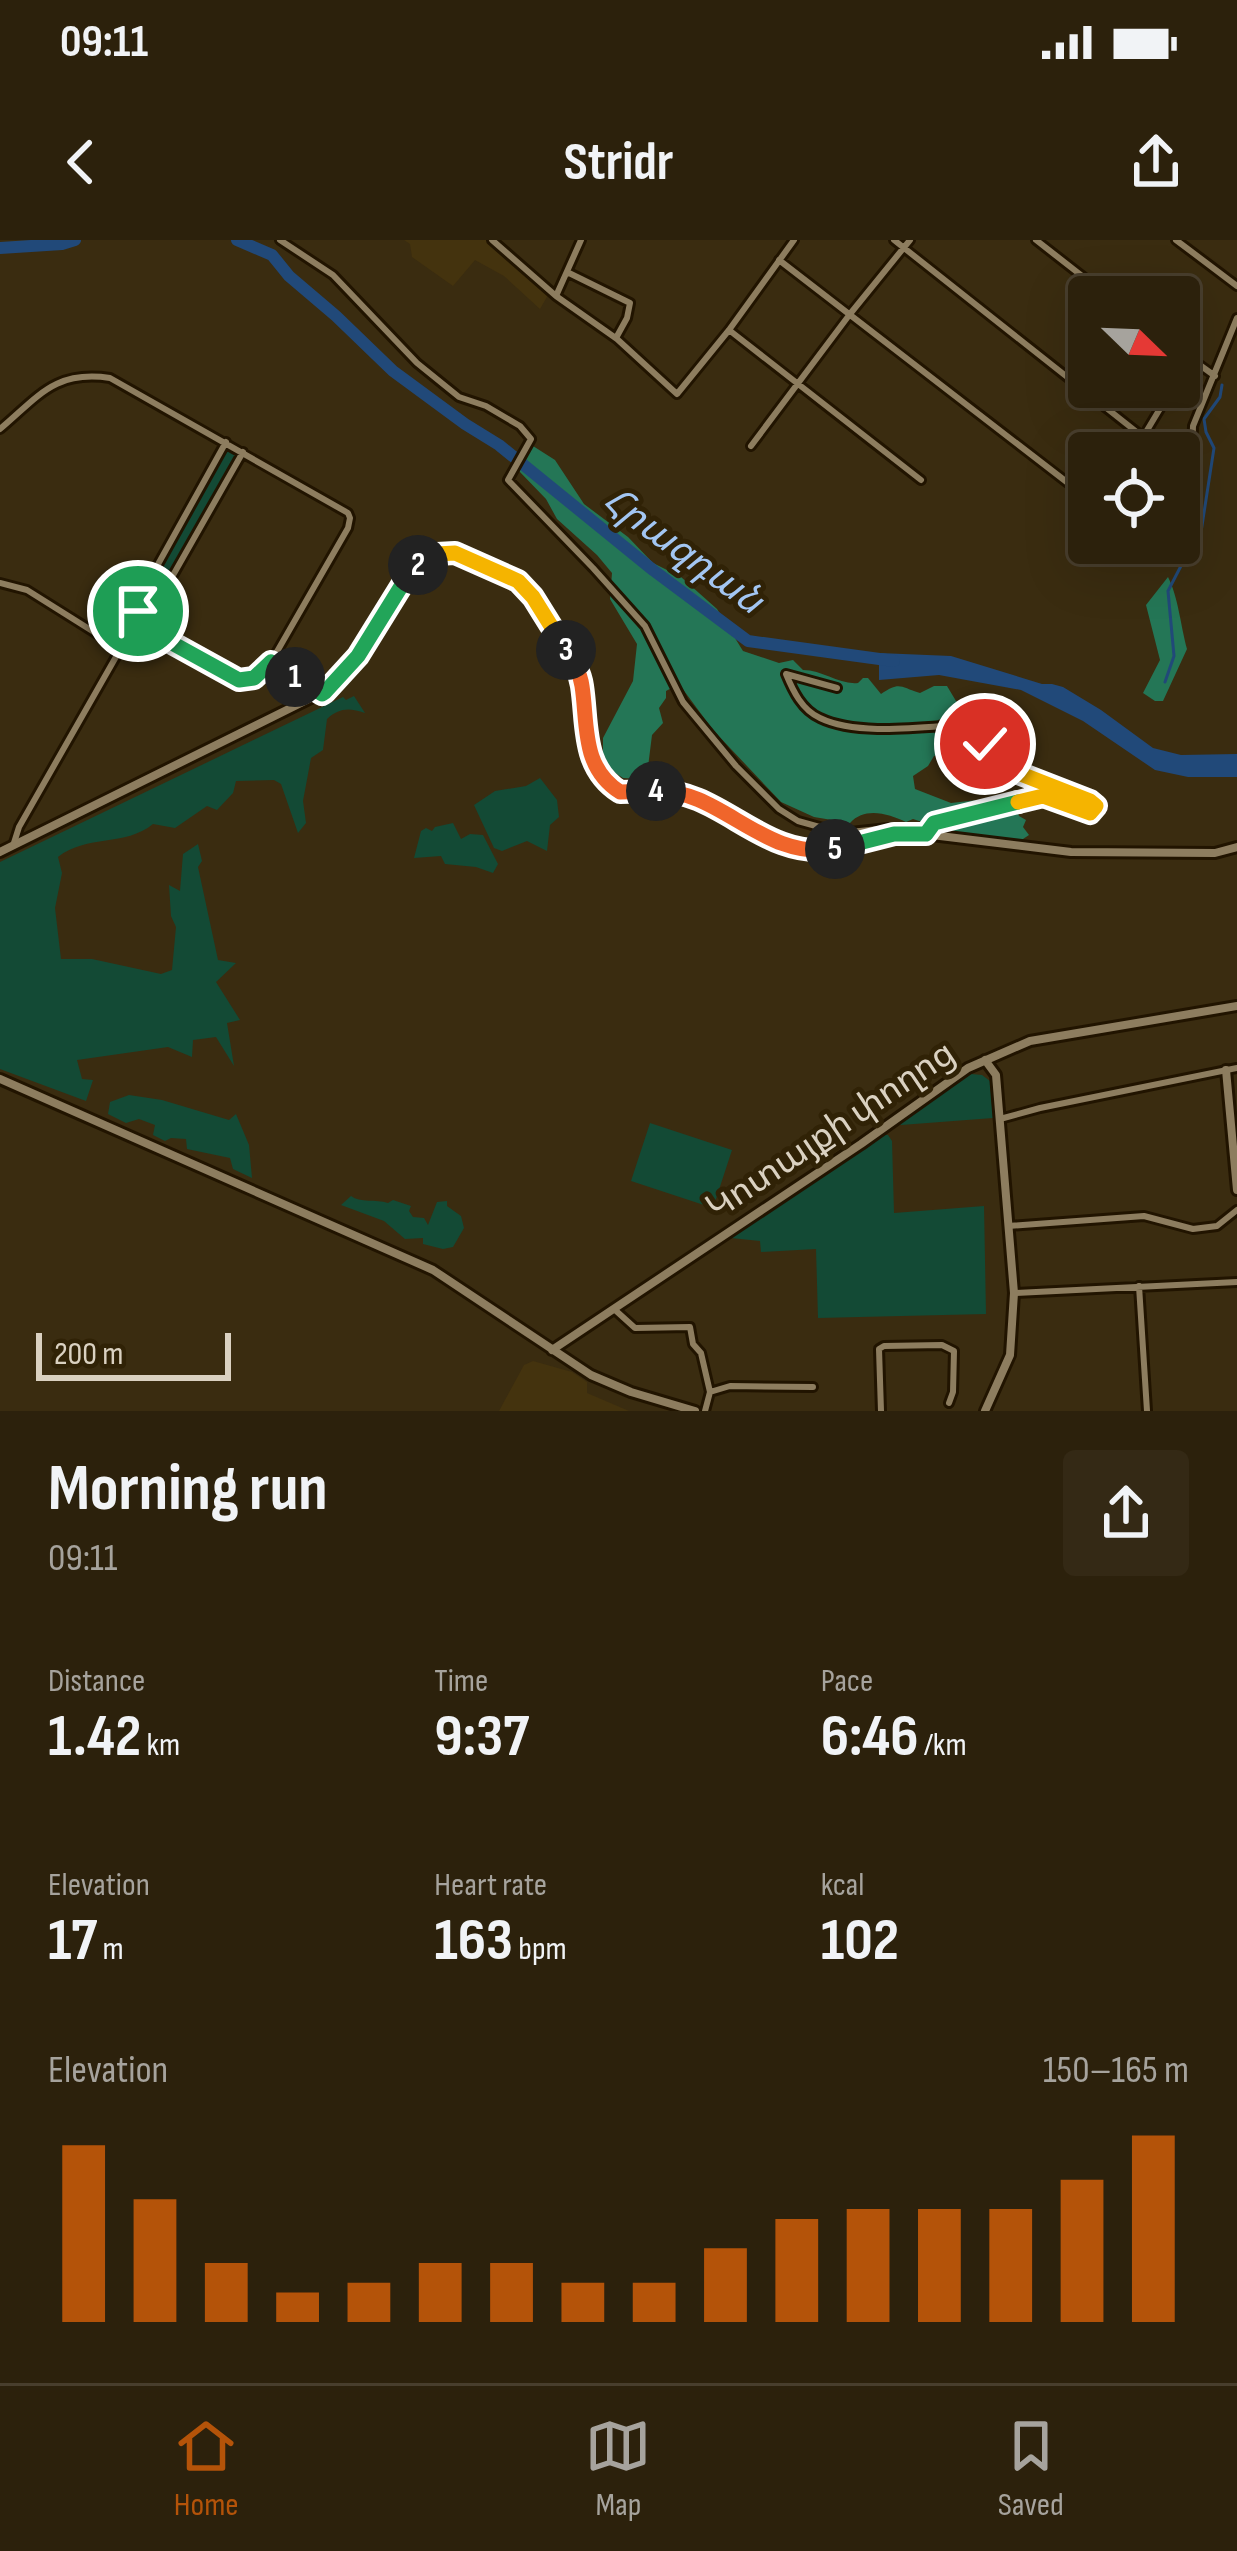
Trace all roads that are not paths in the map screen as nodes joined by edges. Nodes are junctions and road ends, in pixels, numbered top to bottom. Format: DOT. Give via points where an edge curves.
graph roads {
  1 [pos="280,240"];
  2 [pos="492,240"];
  3 [pos="581,240"];
  4 [pos="794,240"];
  5 [pos="894,240"];
  6 [pos="1036,240"];
  7 [pos="1176,240"];
  8 [pos="907,244"];
  9 [pos="779,260"];
  10 [pos="566,272"];
  11 [pos="1081,276"];
  12 [pos="1237,286"];
  13 [pos="556,296"];
  14 [pos="850,314"];
  15 [pos="1237,318"];
  16 [pos="729,330"];
  17 [pos="616,338"];
  18 [pos="1200,365"];
  19 [pos="1068,376"];
  20 [pos="1215,376"];
  21 [pos="797,385"];
  22 [pos="1108,408"];
  23 [pos="1160,408"];
  24 [pos="0,429"];
  25 [pos="1193,432"];
  26 [pos="226,442"];
  27 [pos="751,446"];
  28 [pos="243,452"];
  29 [pos="921,480"];
  30 [pos="1068,483"];
  31 [pos="0,583"];
  32 [pos="132,611"];
  33 [pos="147,627"];
  34 [pos="271,662"];
  35 [pos="837,688"];
  36 [pos="322,694"];
  37 [pos="894,834"];
  38 [pos="926,834"];
  39 [pos="13,846"];
  40 [pos="1237,847"];
  41 [pos="0,852"];
  42 [pos="1237,1006"];
  43 [pos="985,1060"];
  44 [pos="1232,1069"];
  45 [pos="0,1079"];
  46 [pos="999,1120"];
  47 [pos="1237,1190"];
  48 [pos="1237,1210"];
  49 [pos="1008,1226"];
  50 [pos="1237,1282"];
  51 [pos="1139,1286"];
  52 [pos="1014,1293"];
  53 [pos="614,1309"];
  54 [pos="552,1350"];
  55 [pos="814,1387"];
  56 [pos="710,1392"];
  57 [pos="949,1403"];
  58 [pos="695,1411"];
  59 [pos="705,1411"];
  60 [pos="881,1411"];
  61 [pos="985,1411"];
  62 [pos="1147,1411"];
  1 -- 37 [label="street" via="333,275 459,397 520,426 531,439 508,480 645,626 683,702 778,809 819,829"];
  2 -- 13 [label="street"];
  3 -- 10 [label="street"];
  4 -- 9 [label="street"];
  5 -- 8 [label="street"];
  6 -- 11 [label="street"];
  7 -- 12 [label="street"];
  8 -- 14 [label="street"];
  8 -- 19 [label="street"];
  9 -- 14 [label="street"];
  9 -- 16 [label="street"];
  10 -- 13 [label="street"];
  10 -- 17 [label="street" via="630,303"];
  13 -- 17 [label="street"];
  14 -- 21 [label="street"];
  14 -- 30 [label="street"];
  15 -- 20 [label="street"];
  16 -- 17 [label="street" via="676,394"];
  16 -- 21 [label="street"];
  18 -- 20 [label="street"];
  20 -- 25 [label="street"];
  21 -- 27 [label="street"];
  21 -- 29 [label="street"];
  22 -- 23 [label="street" via="1143,437"];
  24 -- 26 [label="street" via="56,382 87,375 110,378"];
  26 -- 28 [label="street"];
  26 -- 32 [label="street"];
  28 -- 33 [label="street"];
  28 -- 34 [label="street" via="350,518"];
  31 -- 39 [label="street" via="123,645"];
  32 -- 33 [label="street"];
  32 -- 33 [label="street" via="124,626 134,634"];
  33 -- 34 [label="street" via="239,680"];
  34 -- 36 [label="street"];
  35 -- 38 [label="street" via="786,674 818,718 857,728 972,724 1013,771 1096,806 1090,813 1043,796 953,816"];
  36 -- 37 [label="street" via="358,656 410,572 437,554 455,553 518,581 533,597 576,665 592,759 620,792 670,790 771,841 805,849"];
  36 -- 39 [label="street"];
  37 -- 38 [label="street"];
  38 -- 40 [label="street" via="1071,853 1215,854"];
  39 -- 41 [label="street"];
  42 -- 43 [label="street, Կոտայքի փողոց" via="1030,1041"];
  43 -- 46 [label="street" via="996,1075"];
  43 -- 53 [label="street, Կոտայքի փողոց"];
  44 -- 46 [label="street"];
  44 -- 47 [label="street"];
  45 -- 54 [label="street" via="433,1270"];
  46 -- 49 [label="street"];
  48 -- 49 [label="street" via="1217,1226 1193,1229 1144,1216"];
  49 -- 52 [label="street"];
  50 -- 51 [label="street"];
  51 -- 52 [label="street"];
  51 -- 62 [label="street"];
  52 -- 61 [label="street" via="1010,1355"];
  53 -- 54 [label="street, Կոտայքի փողոց"];
  53 -- 56 [label="street" via="635,1328 690,1327"];
  54 -- 58 [label="street" via="604,1381"];
  55 -- 56 [label="street"];
  56 -- 59 [label="street"];
  57 -- 60 [label="street" via="954,1351 884,1346"];
}
